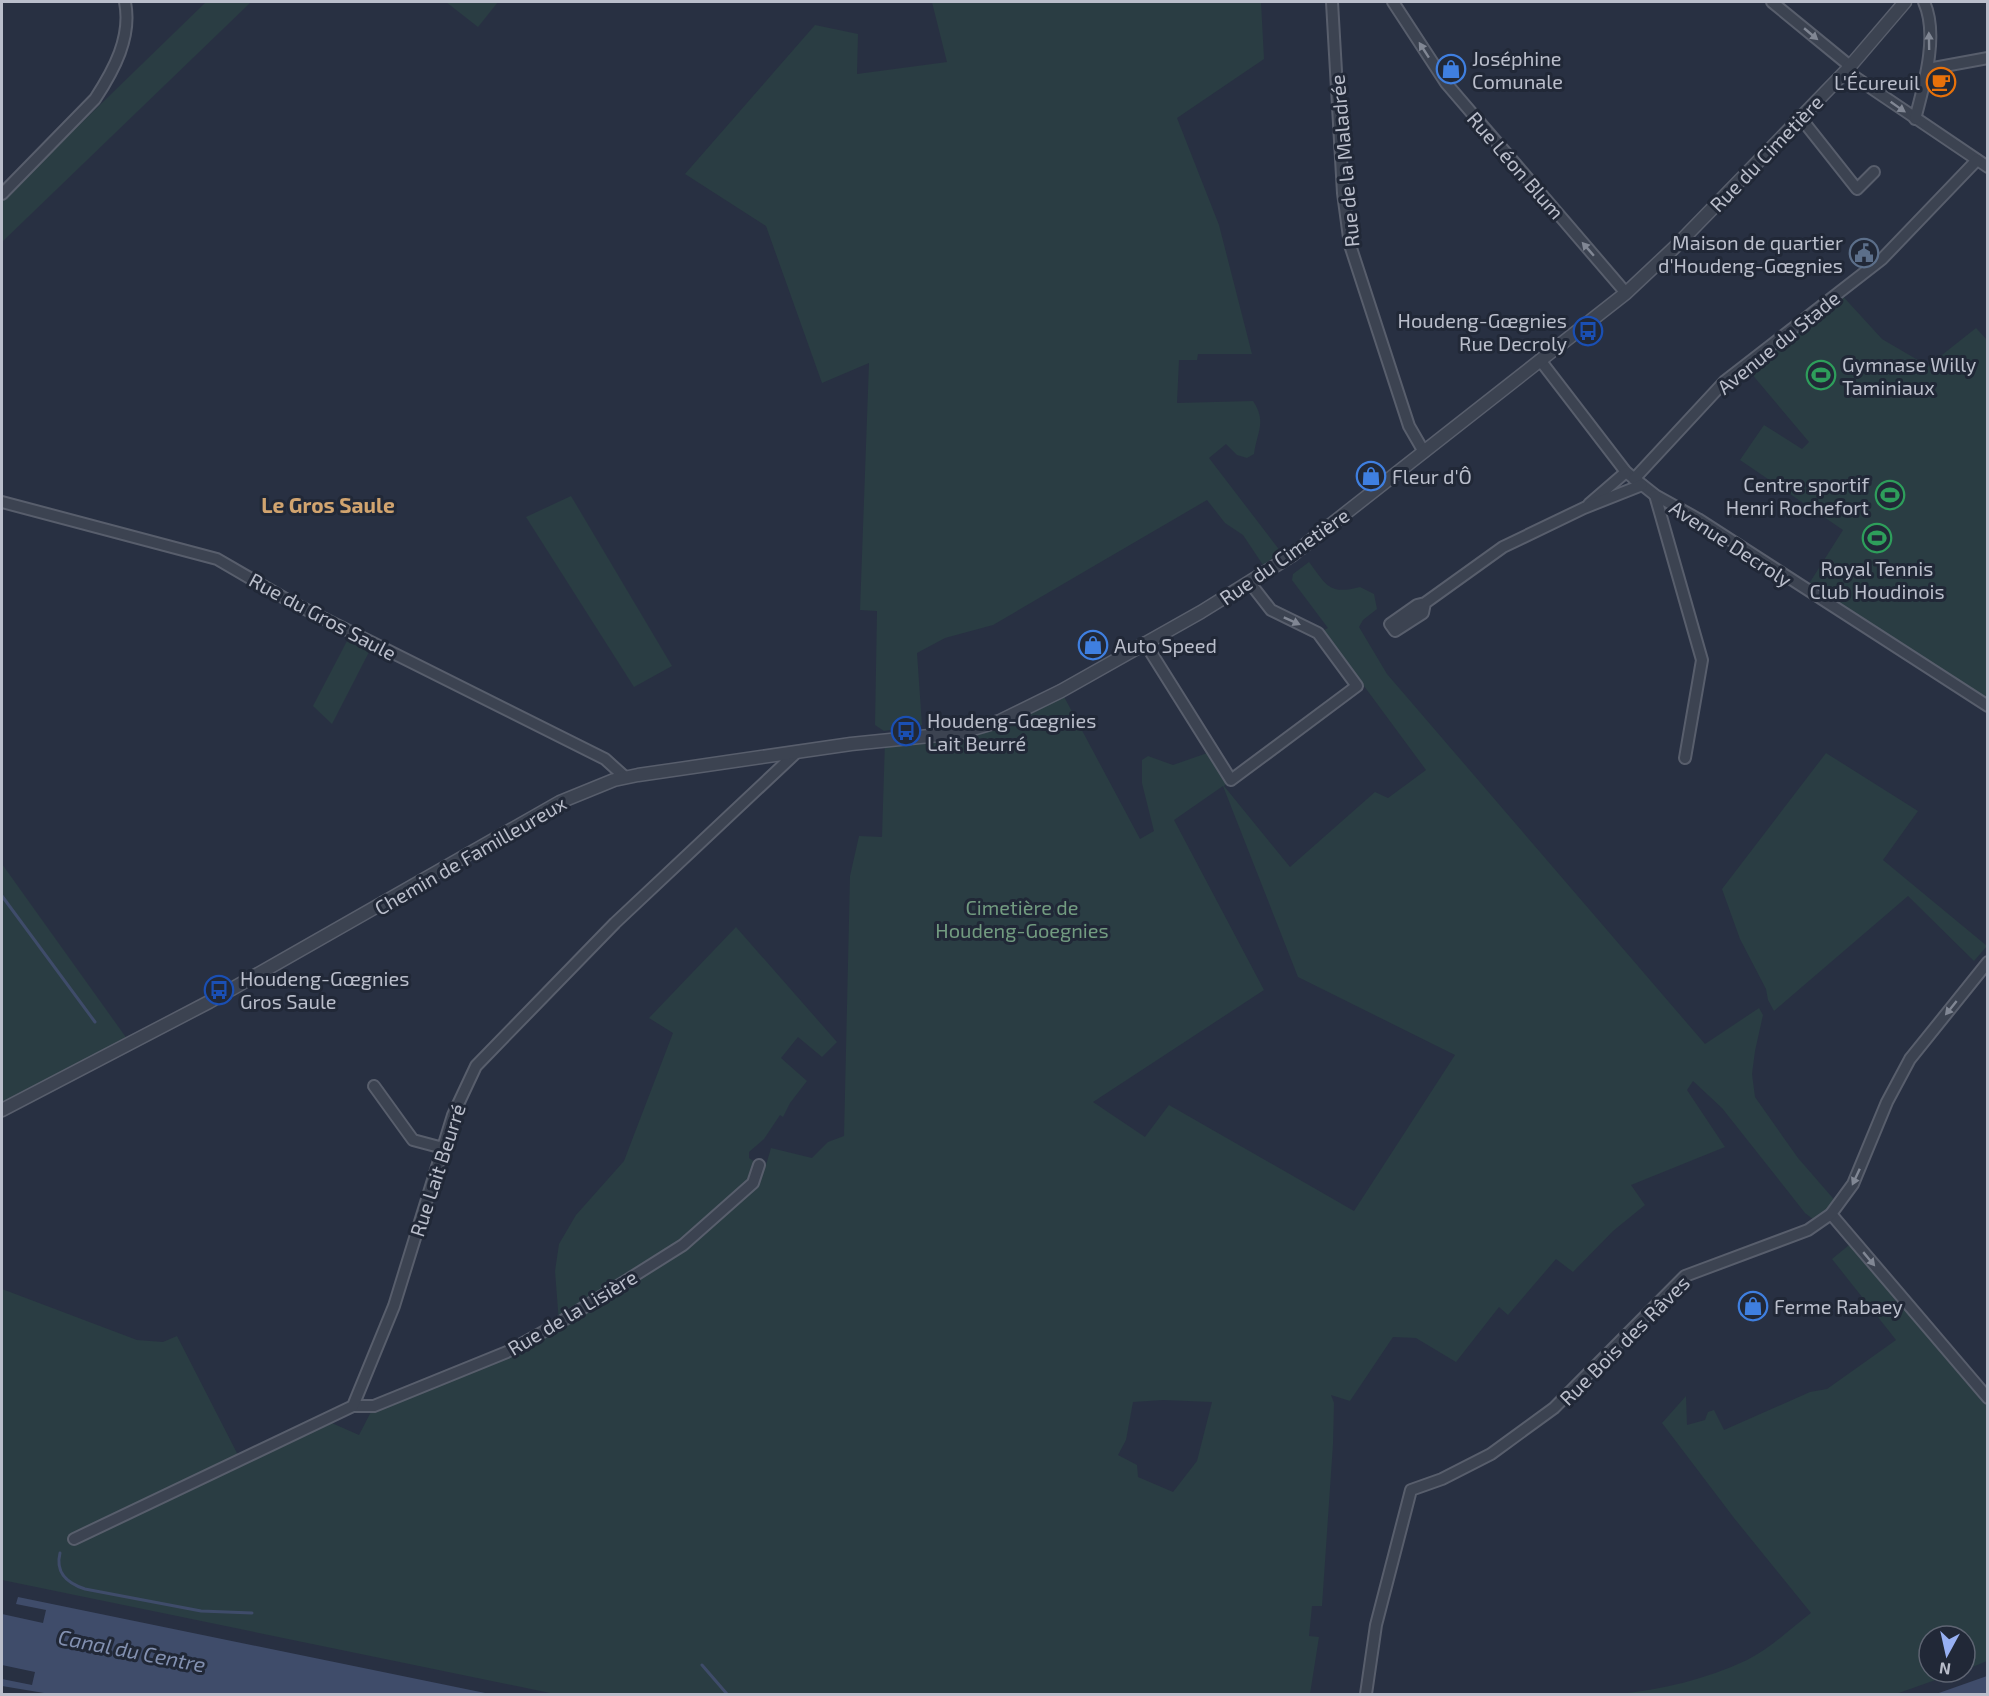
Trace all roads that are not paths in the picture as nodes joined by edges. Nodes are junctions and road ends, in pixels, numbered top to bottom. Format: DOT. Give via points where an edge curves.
graph roads {
  1 [pos="125,2"];
  2 [pos="1332,2"];
  3 [pos="1394,2"];
  4 [pos="1772,2"];
  5 [pos="1905,2"];
  6 [pos="1924,2"];
  7 [pos="1988,58"];
  8 [pos="1848,68"];
  9 [pos="1928,69"];
  10 [pos="1800,117"];
  11 [pos="1916,119"];
  12 [pos="1977,160"];
  13 [pos="1988,167"];
  14 [pos="1874,172"];
  15 [pos="2,194"];
  16 [pos="1626,293"];
  17 [pos="1540,360"];
  18 [pos="1424,452"];
  19 [pos="1634,479"];
  20 [pos="1655,495"];
  21 [pos="2,502"];
  22 [pos="1584,508"];
  23 [pos="1250,583"];
  24 [pos="1393,628"];
  25 [pos="1145,643"];
  26 [pos="1988,706"];
  27 [pos="797,752"];
  28 [pos="767,758"];
  29 [pos="1685,759"];
  30 [pos="625,777"];
  31 [pos="1988,963"];
  32 [pos="374,1086"];
  33 [pos="2,1110"];
  34 [pos="443,1148"];
  35 [pos="759,1165"];
  36 [pos="1831,1214"];
  37 [pos="1988,1398"];
  38 [pos="352,1406"];
  39 [pos="74,1539"];
  40 [pos="1366,1695"];
  1 -- 15 [label="street" via="125,35 105,84"];
  2 -- 18 [label="street, Rue de la Maladrée" via="1350,245 1409,426"];
  16 -- 3 [label="street, Rue Léon Blum, one-way" via="1446,83"];
  4 -- 8 [label="street, one-way"];
  5 -- 8 [label="street, Rue du Cimetière"];
  9 -- 6 [label="street, one-way"];
  7 -- 9 [label="street"];
  8 -- 10 [label="street, Rue du Cimetière"];
  8 -- 11 [label="street, one-way"];
  9 -- 11 [label="street"];
  10 -- 14 [label="street" via="1857,189"];
  10 -- 16 [label="street, Rue du Cimetière"];
  11 -- 12 [label="street"];
  12 -- 13 [label="street"];
  12 -- 19 [label="street, Avenue du Stade" via="1882,259 1725,381"];
  16 -- 17 [label="street, Rue du Cimetière"];
  17 -- 18 [label="street, Rue du Cimetière"];
  17 -- 19 [label="street, Avenue Decroly"];
  18 -- 23 [label="street, Rue du Cimetière" via="1291,556"];
  19 -- 20 [label="street, Avenue Decroly"];
  19 -- 22 [label="street"];
  19 -- 22 [label="street, Avenue du Stade"];
  20 -- 26 [label="street, Avenue Decroly"];
  20 -- 29 [label="street" via="1702,660"];
  21 -- 30 [label="street, Rue du Gros Saule" via="217,560 302,607 605,759"];
  22 -- 24 [label="street" via="1503,547 1417,605"];
  23 -- 25 [label="street, Rue du Cimetière"];
  23 -- 25 [label="street, one-way" via="1271,610 1318,633 1357,686 1231,780"];
  25 -- 27 [label="street, Rue du Cimetière" via="1061,691 980,729"];
  27 -- 28 [label="street, Rue du Cimetière"];
  27 -- 34 [label="street, Rue Lait Beurré" via="615,923 485,1054 469,1077"];
  28 -- 30 [label="street, Chemin de Familleureux"];
  30 -- 33 [label="street, Chemin de Familleureux" via="560,802 192,1011"];
  31 -- 36 [label="street, Rue Bois des Râves, one-way" via="1910,1059 1887,1102 1853,1184"];
  32 -- 34 [label="street" via="413,1140"];
  34 -- 38 [label="street, Rue Lait Beurré" via="394,1306"];
  35 -- 38 [label="street, Rue de la Lisière" via="753,1183 683,1245 559,1323 507,1352 374,1406"];
  36 -- 37 [label="street, one-way"];
  36 -- 40 [label="street, Rue Bois des Râves" via="1808,1230 1685,1276 1554,1408 1491,1454 1411,1490 1376,1625"];
  38 -- 39 [label="street"];
}
